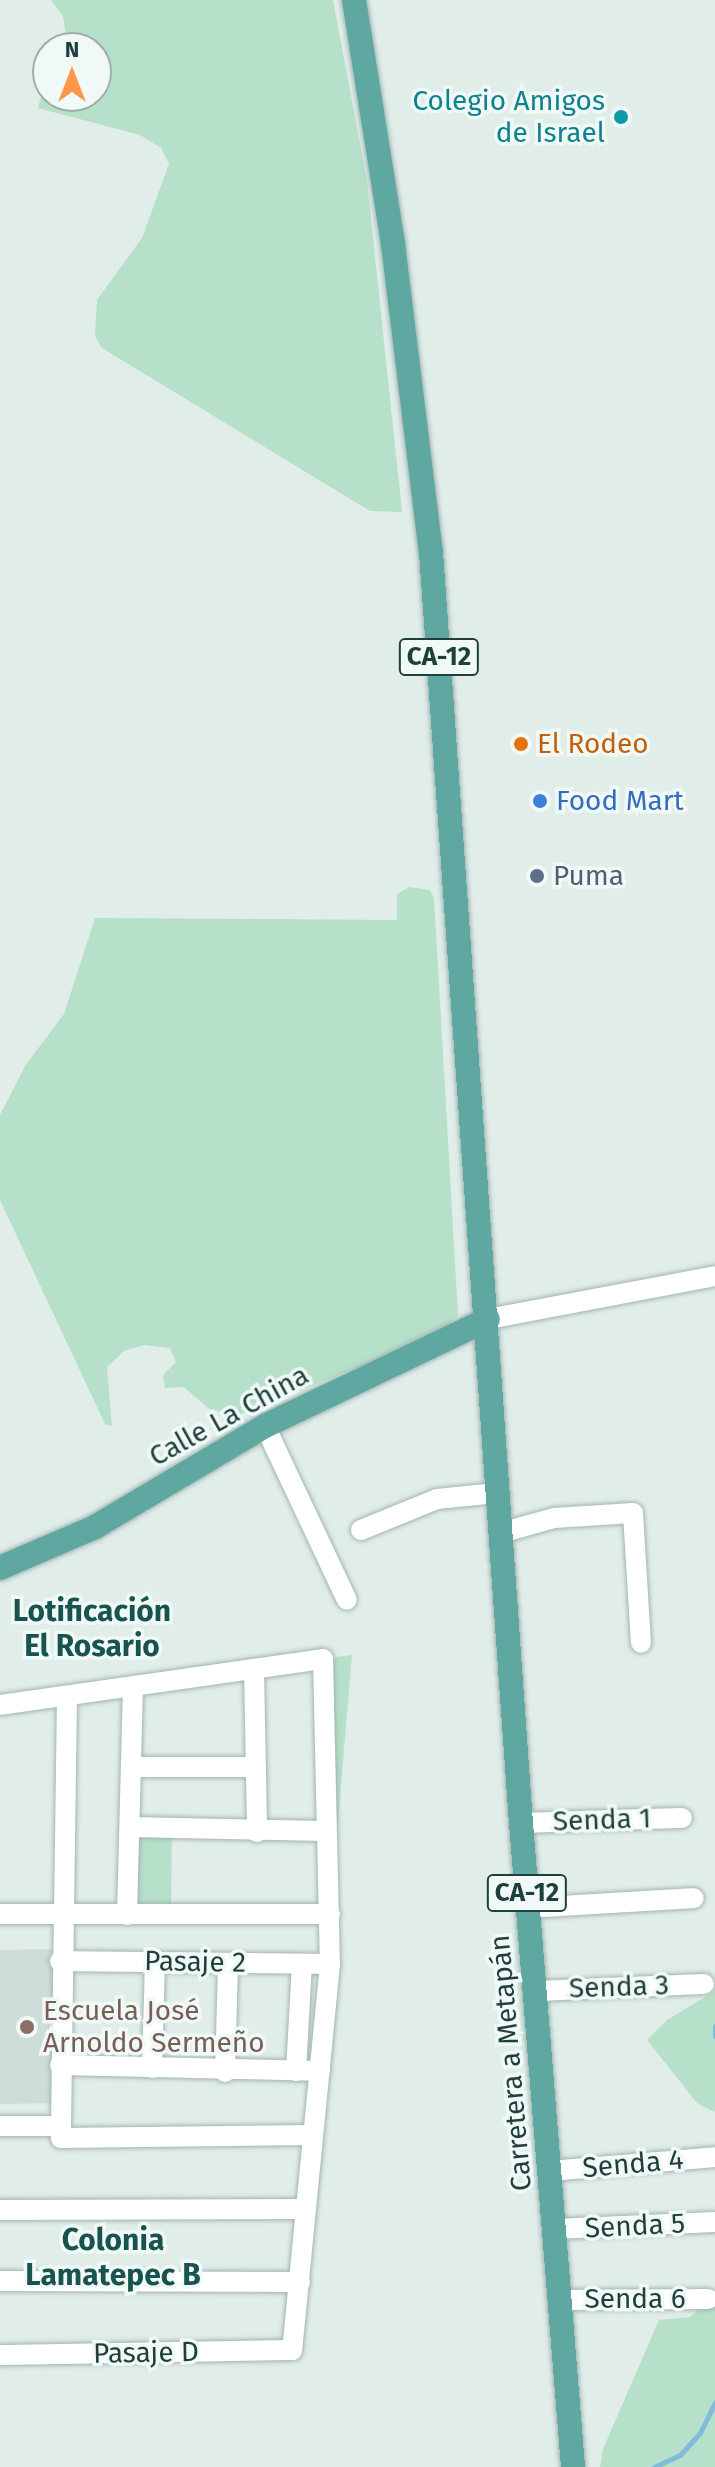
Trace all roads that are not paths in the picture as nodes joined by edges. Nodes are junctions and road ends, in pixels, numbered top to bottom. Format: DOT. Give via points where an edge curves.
graph roads {
  1 [pos="354,0"];
  2 [pos="715,1276"];
  3 [pos="488,1319"];
  4 [pos="265,1426"];
  5 [pos="497,1493"];
  6 [pos="361,1530"];
  7 [pos="500,1533"];
  8 [pos="0,1568"];
  9 [pos="347,1600"];
  10 [pos="641,1643"];
  11 [pos="254,1669"];
  12 [pos="133,1687"];
  13 [pos="67,1697"];
  14 [pos="0,1705"];
  15 [pos="134,1767"];
  16 [pos="256,1767"];
  17 [pos="682,1818"];
  18 [pos="521,1823"];
  19 [pos="130,1827"];
  20 [pos="324,1831"];
  21 [pos="257,1832"];
  22 [pos="694,1898"];
  23 [pos="528,1908"];
  24 [pos="0,1914"];
  25 [pos="330,1914"];
  26 [pos="127,1915"];
  27 [pos="63,1916"];
  28 [pos="60,1961"];
  29 [pos="155,1961"];
  30 [pos="228,1963"];
  31 [pos="330,1964"];
  32 [pos="302,1965"];
  33 [pos="704,1984"];
  34 [pos="535,1991"];
  35 [pos="60,2065"];
  36 [pos="152,2068"];
  37 [pos="296,2071"];
  38 [pos="320,2071"];
  39 [pos="225,2072"];
  40 [pos="0,2126"];
  41 [pos="61,2132"];
  42 [pos="311,2135"];
  43 [pos="715,2157"];
  44 [pos="550,2171"];
  45 [pos="305,2209"];
  46 [pos="0,2210"];
  47 [pos="715,2222"];
  48 [pos="555,2229"];
  49 [pos="0,2281"];
  50 [pos="300,2282"];
  51 [pos="708,2299"];
  52 [pos="562,2300"];
  53 [pos="0,2355"];
  54 [pos="573,2467"];
  1 -- 3 [label="main road, CA-12" via="395,259 431,552"];
  2 -- 3 [label="street"];
  3 -- 4 [label="main road, Calle La China"];
  3 -- 5 [label="main road, Carretera a Metapán / CA-12"];
  4 -- 8 [label="main road, Calle La China" via="95,1527"];
  4 -- 9 [label="street"];
  5 -- 6 [label="street" via="437,1499"];
  5 -- 7 [label="main road, Carretera a Metapán / CA-12"];
  7 -- 10 [label="street" via="554,1518 633,1513"];
  7 -- 18 [label="main road, Carretera a Metapán / CA-12"];
  11 -- 12 [label="street"];
  11 -- 16 [label="street"];
  11 -- 20 [label="street" via="323,1659"];
  12 -- 13 [label="street"];
  12 -- 15 [label="street"];
  13 -- 14 [label="street"];
  13 -- 27 [label="street"];
  15 -- 16 [label="street"];
  15 -- 19 [label="street"];
  16 -- 21 [label="street"];
  17 -- 18 [label="street, Senda 1"];
  18 -- 23 [label="main road, Carretera a Metapán / CA-12"];
  19 -- 21 [label="street"];
  19 -- 26 [label="street"];
  20 -- 21 [label="street"];
  20 -- 25 [label="street"];
  22 -- 23 [label="street"];
  23 -- 34 [label="main road, Carretera a Metapán / CA-12"];
  24 -- 27 [label="street"];
  25 -- 26 [label="street"];
  25 -- 31 [label="street"];
  26 -- 27 [label="street"];
  27 -- 28 [label="street"];
  28 -- 29 [label="street, Pasaje 2"];
  28 -- 35 [label="street"];
  29 -- 30 [label="street, Pasaje 2"];
  29 -- 36 [label="street"];
  30 -- 32 [label="street, Pasaje 2"];
  30 -- 39 [label="street"];
  31 -- 32 [label="street, Pasaje 2"];
  31 -- 38 [label="street"];
  32 -- 37 [label="street"];
  33 -- 34 [label="street, Senda 3"];
  34 -- 44 [label="main road, Carretera a Metapán / CA-12"];
  35 -- 36 [label="street"];
  35 -- 41 [label="street"];
  36 -- 39 [label="street"];
  37 -- 38 [label="street"];
  37 -- 39 [label="street"];
  38 -- 42 [label="street"];
  40 -- 41 [label="street"];
  41 -- 42 [label="street"];
  42 -- 45 [label="street"];
  43 -- 44 [label="street, Senda 4"];
  44 -- 48 [label="main road, Carretera a Metapán / CA-12"];
  45 -- 46 [label="street"];
  45 -- 50 [label="street"];
  47 -- 48 [label="street, Senda 5"];
  48 -- 52 [label="main road, Carretera a Metapán / CA-12"];
  49 -- 50 [label="street"];
  50 -- 53 [label="street, Pasaje D" via="292,2350"];
  51 -- 52 [label="street, Senda 6"];
  52 -- 54 [label="main road, Carretera a Metapán / CA-12"];
}
